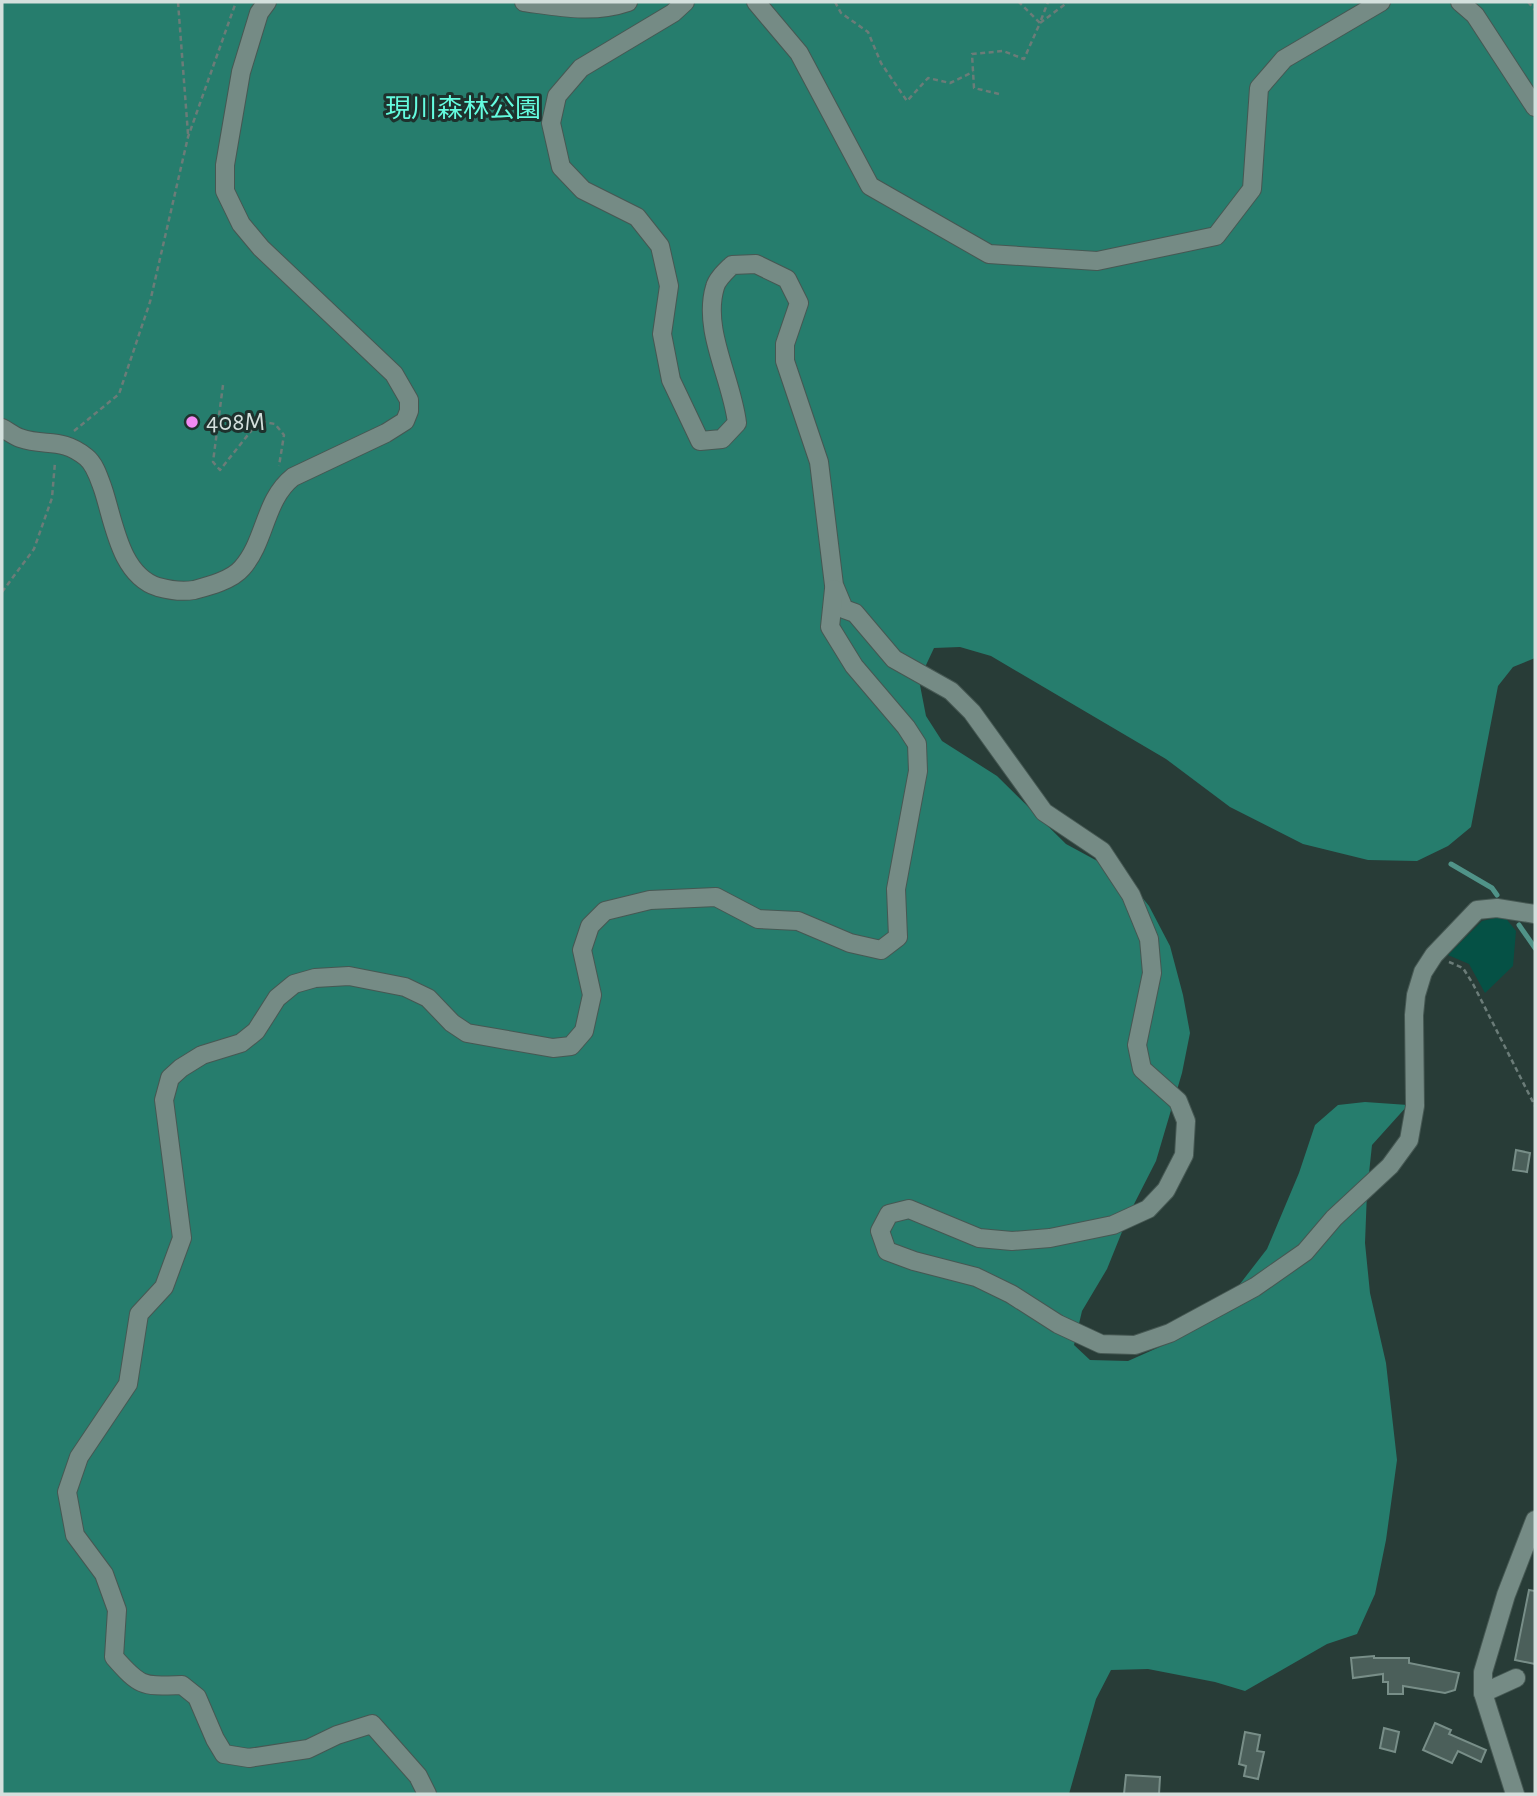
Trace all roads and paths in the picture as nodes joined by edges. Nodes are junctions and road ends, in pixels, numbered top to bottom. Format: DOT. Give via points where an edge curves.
graph roads {
  1 [pos="178,2"];
  2 [pos="236,2"];
  3 [pos="267,2"];
  4 [pos="524,2"];
  5 [pos="628,2"];
  6 [pos="685,2"];
  7 [pos="756,2"];
  8 [pos="835,2"];
  9 [pos="1019,2"];
  10 [pos="1048,2"];
  11 [pos="1068,2"];
  12 [pos="1381,2"];
  13 [pos="1460,2"];
  14 [pos="1528,2"];
  15 [pos="1535,10"];
  16 [pos="1040,23"];
  17 [pos="973,72"];
  18 [pos="999,94"];
  19 [pos="1535,107"];
  20 [pos="188,137"];
  21 [pos="223,385"];
  22 [pos="2,428"];
  23 [pos="60,443"];
  24 [pos="275,497"];
  25 [pos="834,585"];
  26 [pos="2,592"];
  27 [pos="1535,914"];
  28 [pos="1434,955"];
  29 [pos="1535,1106"];
  30 [pos="1535,1520"];
  31 [pos="1516,1678"];
  32 [pos="1483,1693"];
  33 [pos="428,1794"];
  34 [pos="1515,1794"];
  1 -- 20 [label="path"];
  2 -- 20 [label="path"];
  3 -- 24 [label="street" via="259,13 241,72 225,191 241,225 261,248 394,374 409,400 405,421 293,477"];
  4 -- 5 [label="street" via="589,10"];
  6 -- 25 [label="street" via="581,68 557,96 551,123 555,146 561,167 583,190 637,217 660,246 669,286 662,334 671,380 700,441 722,439 737,422 715,342 715,284 732,265 756,264 787,279 799,303 785,344 785,361 819,462"];
  7 -- 12 [label="street" via="799,52 870,186 989,254 1097,261 1216,236 1252,190 1259,88 1284,59"];
  8 -- 17 [label="path" via="841,13 868,32 881,63 907,101 928,78 950,83"];
  9 -- 16 [label="path"];
  10 -- 16 [label="path"];
  11 -- 16 [label="path"];
  13 -- 19 [label="street" via="1475,15"];
  14 -- 15 [label="path"];
  16 -- 17 [label="path" via="1024,59 1003,51 972,54"];
  17 -- 18 [label="path" via="974,88"];
  20 -- 23 [label="path" via="150,302 119,394"];
  21 -- 24 [label="path" via="213,462 220,470 259,421 275,424 284,435"];
  22 -- 23 [label="street" via="20,438"];
  23 -- 24 [label="street" via="87,458 97,473 126,561 149,584 166,589 209,586 241,570"];
  23 -- 26 [label="path" via="52,498 34,550"];
  25 -- 28 [label="street" via="845,609 855,613 894,659 951,691 972,712 1044,812 1102,851 1124,884 1149,939 1152,973 1137,1045 1142,1069 1178,1101 1186,1121 1184,1155 1166,1190 1148,1209 1113,1224 1012,1241 979,1238 909,1209 889,1214 880,1231 887,1251 976,1278 1101,1344 1135,1345 1170,1333 1255,1287 1304,1252 1391,1166 1409,1140 1415,1106 1416,995"];
  25 -- 33 [label="street" via="830,627 853,666 916,744 918,771 896,890 898,937 881,950 850,943 798,921 758,919 716,897 650,900 605,911 590,926 582,950 592,995 584,1031 571,1046 553,1048 467,1033 428,998 405,987 349,976 315,978 294,984 278,998 256,1031 241,1043 202,1055 170,1078 164,1100 182,1238 164,1287 139,1314 128,1384 79,1457 67,1492 75,1535 104,1573 117,1610 114,1657 130,1676 148,1686 183,1685 197,1697 224,1754 249,1758 308,1749 372,1724"];
  27 -- 28 [label="street" via="1477,910"];
  28 -- 29 [label="path" via="1463,968"];
  30 -- 32 [label="street" via="1495,1631 1483,1672"];
  31 -- 32 [label="street"];
  32 -- 34 [label="street"];
}
